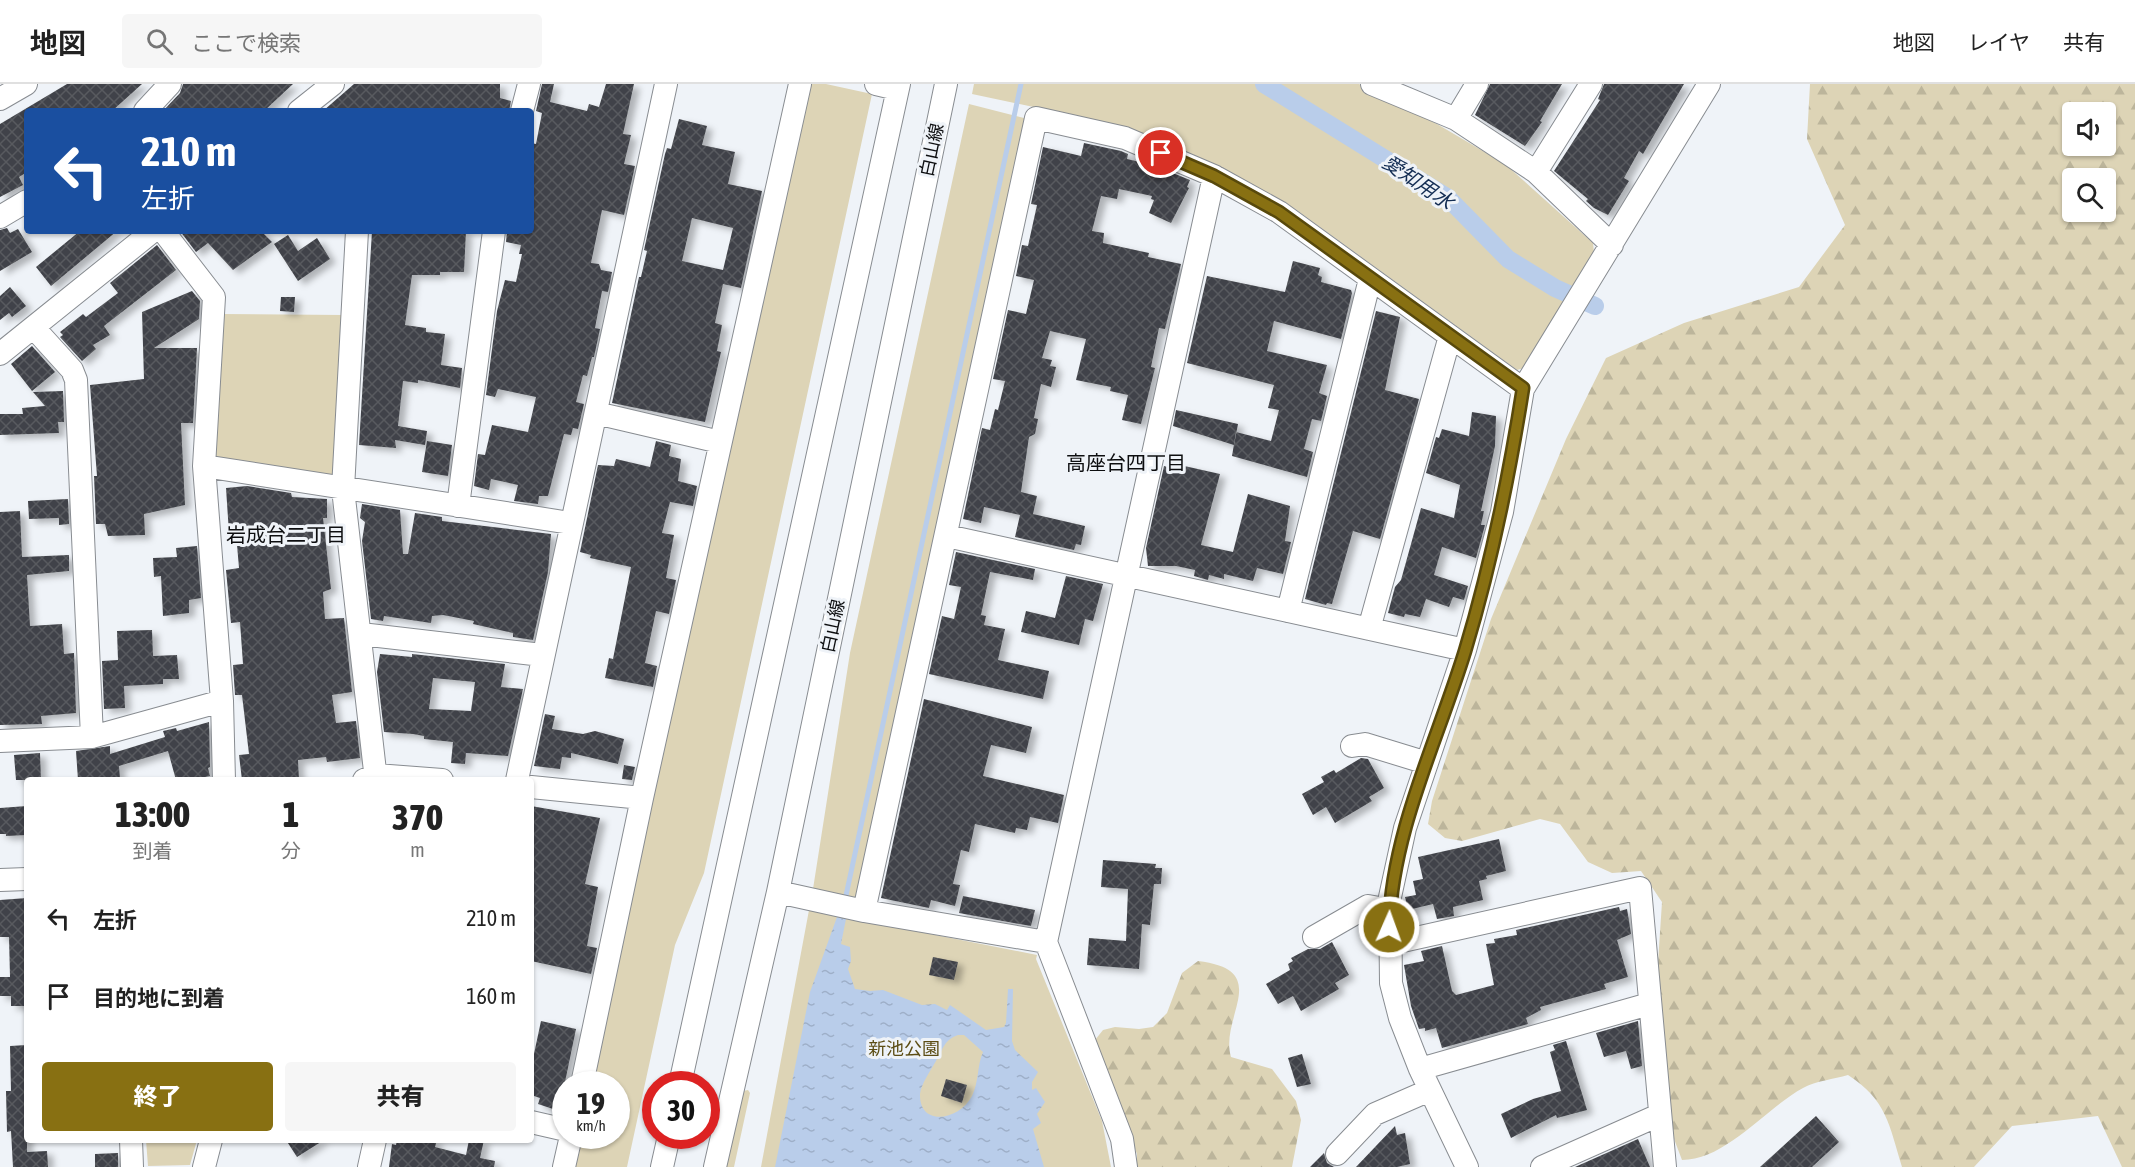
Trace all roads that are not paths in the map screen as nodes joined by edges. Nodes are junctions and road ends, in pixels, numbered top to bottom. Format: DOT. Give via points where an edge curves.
graph roads {
  1 [pos="26,84"];
  2 [pos="170,84"];
  3 [pos="333,84"];
  4 [pos="529,84"];
  5 [pos="666,84"];
  6 [pos="800,84"];
  7 [pos="946,84"];
  8 [pos="1372,84"];
  9 [pos="1477,84"];
  10 [pos="1591,84"];
  11 [pos="1709,84"];
  12 [pos="891,86"];
  13 [pos="0,99"];
  14 [pos="148,108"];
  15 [pos="303,108"];
  16 [pos="523,108"];
  17 [pos="1456,119"];
  18 [pos="1536,172"];
  19 [pos="1214,176"];
  20 [pos="24,203"];
  21 [pos="0,217"];
  22 [pos="149,234"];
  23 [pos="165,234"];
  24 [pos="357,234"];
  25 [pos="494,234"];
  26 [pos="1612,245"];
  27 [pos="1370,279"];
  28 [pos="34,328"];
  29 [pos="1450,336"];
  30 [pos="0,354"];
  31 [pos="1523,388"];
  32 [pos="596,413"];
  33 [pos="720,442"];
  34 [pos="204,466"];
  35 [pos="343,489"];
  36 [pos="458,506"];
  37 [pos="570,523"];
  38 [pos="947,536"];
  39 [pos="1125,575"];
  40 [pos="1288,611"];
  41 [pos="1369,629"];
  42 [pos="361,634"];
  43 [pos="1465,650"];
  44 [pos="542,655"];
  45 [pos="222,701"];
  46 [pos="92,737"];
  47 [pos="0,741"];
  48 [pos="1352,746"];
  49 [pos="1427,763"];
  50 [pos="225,777"];
  51 [pos="372,777"];
  52 [pos="518,777"];
  53 [pos="534,787"];
  54 [pos="642,798"];
  55 [pos="24,879"];
  56 [pos="0,880"];
  57 [pos="778,892"];
  58 [pos="1390,910"];
  59 [pos="864,911"];
  60 [pos="1314,937"];
  61 [pos="1046,942"];
  62 [pos="1389,944"];
  63 [pos="1649,1004"];
  64 [pos="1420,1069"];
  65 [pos="585,1071"];
  66 [pos="683,1071"];
  67 [pos="1430,1090"];
  68 [pos="1659,1115"];
  69 [pos="534,1123"];
  70 [pos="552,1127"];
  71 [pos="131,1143"];
  72 [pos="210,1143"];
  73 [pos="374,1143"];
  74 [pos="568,1149"];
  75 [pos="666,1149"];
  76 [pos="1337,1154"];
  77 [pos="132,1167"];
  78 [pos="204,1167"];
  79 [pos="369,1167"];
  80 [pos="564,1167"];
  81 [pos="662,1167"];
  82 [pos="715,1167"];
  83 [pos="1126,1167"];
  84 [pos="1467,1167"];
  85 [pos="1542,1167"];
  86 [pos="1665,1167"];
  1 -- 13 [label="street"];
  2 -- 14 [label="street"];
  3 -- 15 [label="street"];
  4 -- 16 [label="street"];
  5 -- 32 [label="street"];
  6 -- 33 [label="street"];
  7 -- 57 [label="street, 白山線"];
  8 -- 17 [label="street"];
  9 -- 17 [label="street"];
  10 -- 18 [label="street"];
  11 -- 26 [label="street"];
  12 -- 66 [label="street"];
  17 -- 18 [label="street"];
  18 -- 26 [label="street"];
  19 -- 27 [label="street" via="1279,212"];
  19 -- 38 [label="street" via="1125,138 1036,118"];
  19 -- 39 [label="street"];
  20 -- 21 [label="street"];
  22 -- 28 [label="street"];
  23 -- 34 [label="street" via="214,297"];
  24 -- 35 [label="street"];
  25 -- 36 [label="street"];
  26 -- 31 [label="street"];
  27 -- 29 [label="street"];
  27 -- 40 [label="street"];
  28 -- 30 [label="street"];
  28 -- 46 [label="street" via="72,370 75,380"];
  29 -- 31 [label="street"];
  29 -- 41 [label="street"];
  31 -- 43 [label="street" via="1502,512"];
  32 -- 33 [label="street"];
  32 -- 37 [label="street"];
  33 -- 54 [label="street"];
  34 -- 35 [label="street"];
  34 -- 45 [label="street"];
  35 -- 36 [label="street"];
  35 -- 42 [label="street"];
  36 -- 37 [label="street"];
  37 -- 44 [label="street"];
  38 -- 39 [label="street"];
  38 -- 59 [label="street"];
  39 -- 40 [label="street"];
  39 -- 61 [label="street"];
  40 -- 41 [label="street"];
  41 -- 43 [label="street"];
  42 -- 44 [label="street"];
  42 -- 51 [label="street"];
  43 -- 49 [label="street"];
  44 -- 52 [label="street"];
  45 -- 46 [label="street"];
  45 -- 50 [label="street"];
  46 -- 47 [label="street"];
  48 -- 49 [label="street" via="1365,744"];
  49 -- 58 [label="street" via="1405,828"];
  53 -- 54 [label="street"];
  54 -- 65 [label="street"];
  55 -- 56 [label="street"];
  57 -- 59 [label="street"];
  57 -- 82 [label="street, 白山線"];
  58 -- 60 [label="street" via="1368,906"];
  58 -- 62 [label="street"];
  59 -- 61 [label="street"];
  61 -- 83 [label="street" via="1122,1139"];
  62 -- 63 [label="street" via="1640,888"];
  62 -- 64 [label="street" via="1394,995"];
  63 -- 64 [label="street"];
  63 -- 68 [label="street"];
  64 -- 67 [label="street"];
  67 -- 76 [label="street" via="1375,1114"];
  67 -- 84 [label="street"];
  68 -- 85 [label="street"];
  68 -- 86 [label="street"];
  69 -- 70 [label="street"];
  71 -- 77 [label="street"];
  72 -- 78 [label="street"];
  73 -- 79 [label="street"];
  74 -- 80 [label="street"];
  75 -- 81 [label="street"];
}
